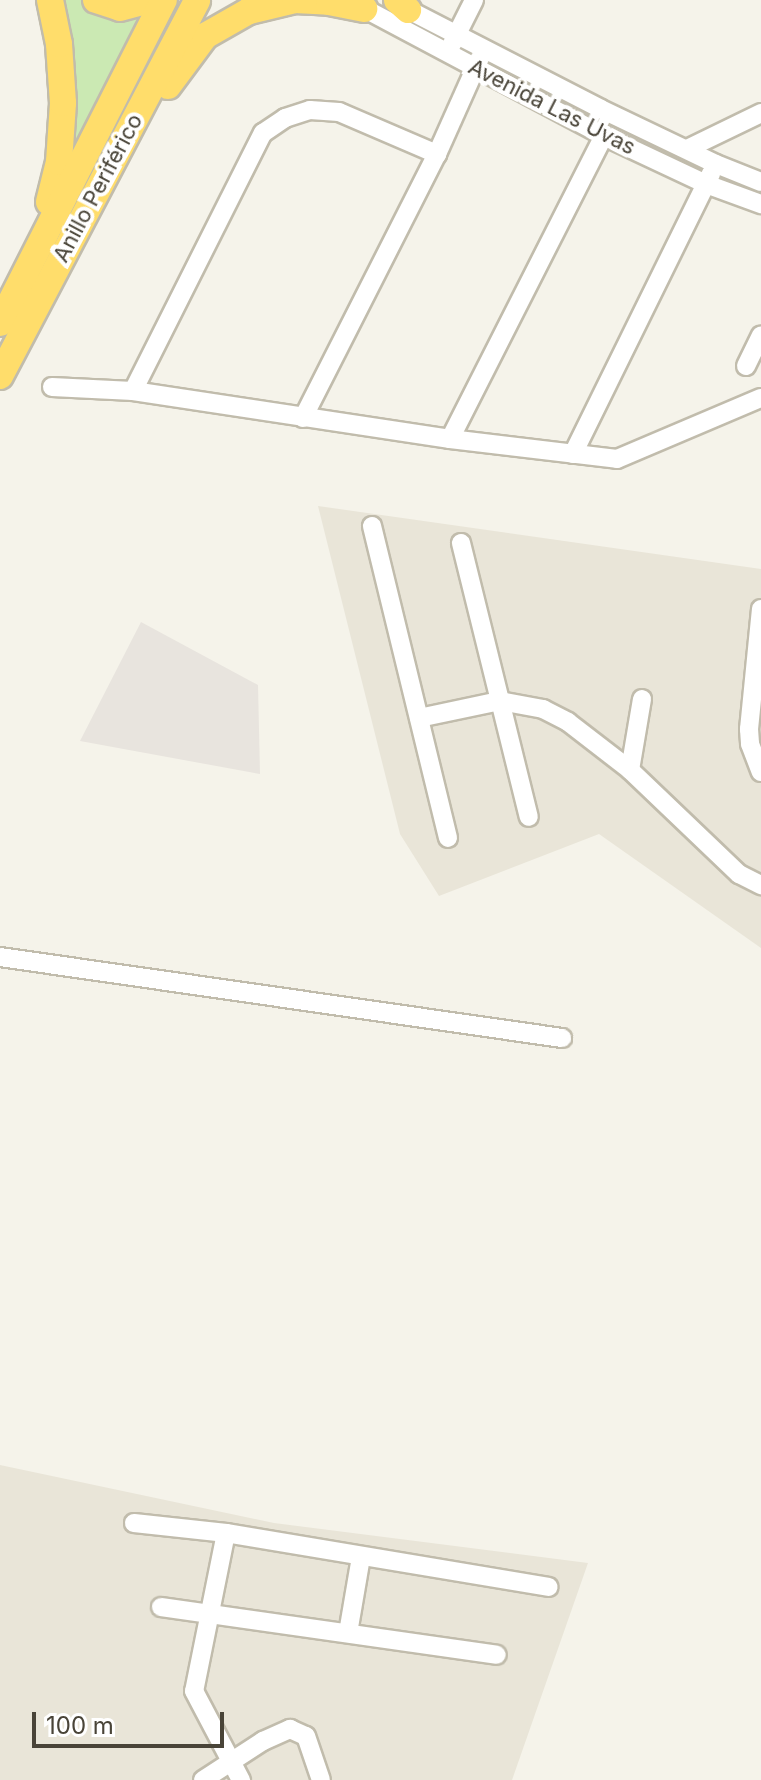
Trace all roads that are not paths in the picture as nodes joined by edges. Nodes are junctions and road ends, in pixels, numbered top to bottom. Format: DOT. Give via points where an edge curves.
graph roads {
  1 [pos="50,0"];
  2 [pos="96,0"];
  3 [pos="149,0"];
  4 [pos="164,0"];
  5 [pos="197,0"];
  6 [pos="474,0"];
  7 [pos="381,4"];
  8 [pos="457,34"];
  9 [pos="485,49"];
  10 [pos="448,53"];
  11 [pos="475,68"];
  12 [pos="761,113"];
  13 [pos="604,136"];
  14 [pos="689,148"];
  15 [pos="437,154"];
  16 [pos="716,164"];
  17 [pos="761,182"];
  18 [pos="706,184"];
  19 [pos="92,198"];
  20 [pos="761,204"];
  21 [pos="38,248"];
  22 [pos="0,323"];
  23 [pos="761,335"];
  24 [pos="746,366"];
  25 [pos="0,376"];
  26 [pos="52,387"];
  27 [pos="133,391"];
  28 [pos="761,398"];
  29 [pos="303,418"];
  30 [pos="450,439"];
  31 [pos="573,454"];
  32 [pos="372,526"];
  33 [pos="461,543"];
  34 [pos="761,609"];
  35 [pos="642,699"];
  36 [pos="500,701"];
  37 [pos="419,718"];
  38 [pos="630,770"];
  39 [pos="761,772"];
  40 [pos="529,817"];
  41 [pos="448,838"];
  42 [pos="761,885"];
  43 [pos="0,957"];
  44 [pos="562,1038"];
  45 [pos="134,1523"];
  46 [pos="226,1533"];
  47 [pos="361,1557"];
  48 [pos="549,1587"];
  49 [pos="161,1607"];
  50 [pos="212,1612"];
  51 [pos="348,1633"];
  52 [pos="497,1655"];
  53 [pos="238,1771"];
  54 [pos="203,1780"];
  55 [pos="321,1780"];
  1 -- 21 [label="highway" via="63,103 59,162"];
  2 -- 3 [label="highway" via="120,8"];
  4 -- 21 [label="highway, Anillo Periférico"];
  5 -- 19 [label="highway, Anillo Periférico"];
  6 -- 8 [label="street"];
  7 -- 8 [label="street, Avenida Las Uvas"];
  7 -- 10 [label="street, Avenida Las Uvas"];
  7 -- 19 [label="highway" via="274,4 229,20 205,36"];
  8 -- 9 [label="street, Avenida Las Uvas"];
  8 -- 10 [label="street"];
  9 -- 11 [label="street"];
  9 -- 14 [label="street, Avenida Las Uvas"];
  10 -- 11 [label="street, Avenida Las Uvas"];
  11 -- 13 [label="street, Avenida Las Uvas"];
  11 -- 15 [label="street"];
  12 -- 14 [label="street"];
  13 -- 18 [label="street, Avenida Las Uvas"];
  13 -- 30 [label="street"];
  14 -- 16 [label="street, Avenida Las Uvas"];
  15 -- 27 [label="street" via="339,112 310,110 263,133"];
  15 -- 29 [label="street"];
  16 -- 17 [label="street, Avenida Las Uvas"];
  16 -- 18 [label="street"];
  18 -- 20 [label="street, Avenida Las Uvas"];
  18 -- 31 [label="street"];
  19 -- 25 [label="highway, Anillo Periférico"];
  21 -- 22 [label="highway, Anillo Periférico"];
  23 -- 24 [label="street"];
  26 -- 27 [label="street"];
  27 -- 29 [label="street"];
  28 -- 31 [label="street" via="617,459"];
  29 -- 30 [label="street"];
  30 -- 31 [label="street"];
  32 -- 37 [label="street"];
  33 -- 36 [label="street"];
  34 -- 39 [label="street" via="749,729"];
  35 -- 38 [label="street"];
  36 -- 37 [label="street"];
  36 -- 38 [label="street" via="533,706 568,722"];
  36 -- 40 [label="street"];
  37 -- 41 [label="street"];
  38 -- 42 [label="street" via="739,874"];
  43 -- 44 [label="street"];
  45 -- 46 [label="street"];
  46 -- 47 [label="street"];
  46 -- 50 [label="street"];
  47 -- 48 [label="street"];
  47 -- 51 [label="street"];
  49 -- 50 [label="street"];
  50 -- 51 [label="street"];
  50 -- 53 [label="street" via="194,1691"];
  51 -- 52 [label="street"];
  53 -- 54 [label="street"];
  53 -- 55 [label="street" via="263,1741 290,1729 306,1736"];
}
